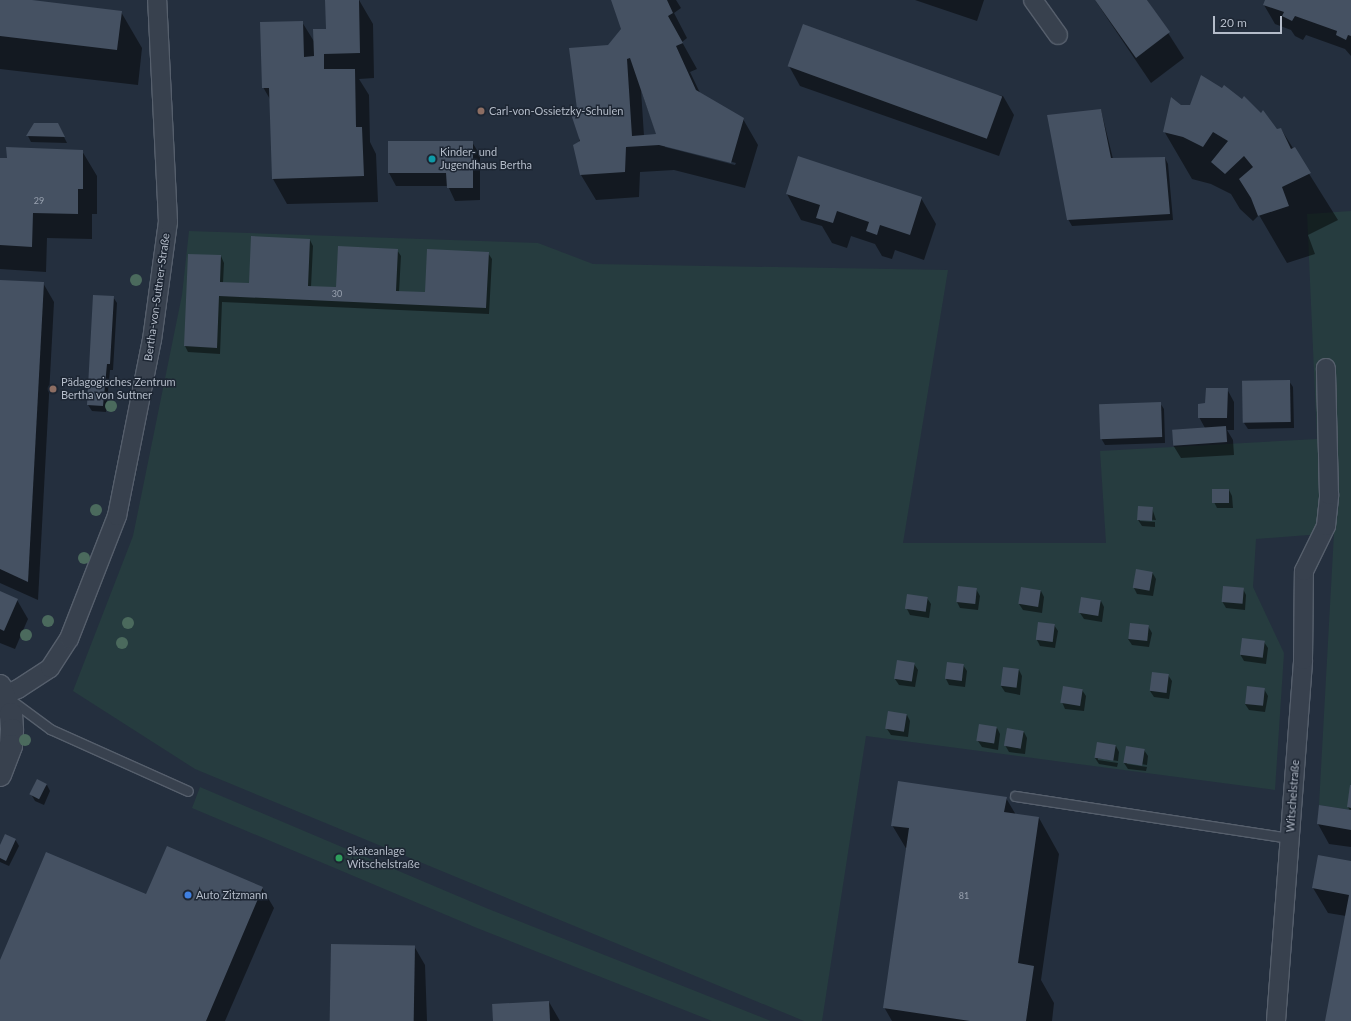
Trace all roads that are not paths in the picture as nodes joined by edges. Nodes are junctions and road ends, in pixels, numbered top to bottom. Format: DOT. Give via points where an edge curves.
graph roads {
  1 [pos="157,0"];
  2 [pos="1033,0"];
  3 [pos="1058,35"];
  4 [pos="1326,368"];
  5 [pos="2,693"];
  6 [pos="0,775"];
  7 [pos="188,791"];
  8 [pos="1015,796"];
  9 [pos="1290,838"];
  10 [pos="1276,1021"];
  1 -- 5 [label="street, Bertha-von-Suttner-Straße" via="168,222 152,340 117,516 69,639 50,668"];
  2 -- 3 [label="street"];
  4 -- 9 [label="street, Witschelstraße" via="1329,495 1326,526 1304,571 1303,660"];
  5 -- 6 [label="street" via="11,714 12,730 11,746"];
  5 -- 7 [label="lane" via="50,729"];
  8 -- 9 [label="lane"];
  9 -- 10 [label="street, Witschelstraße"];
}
